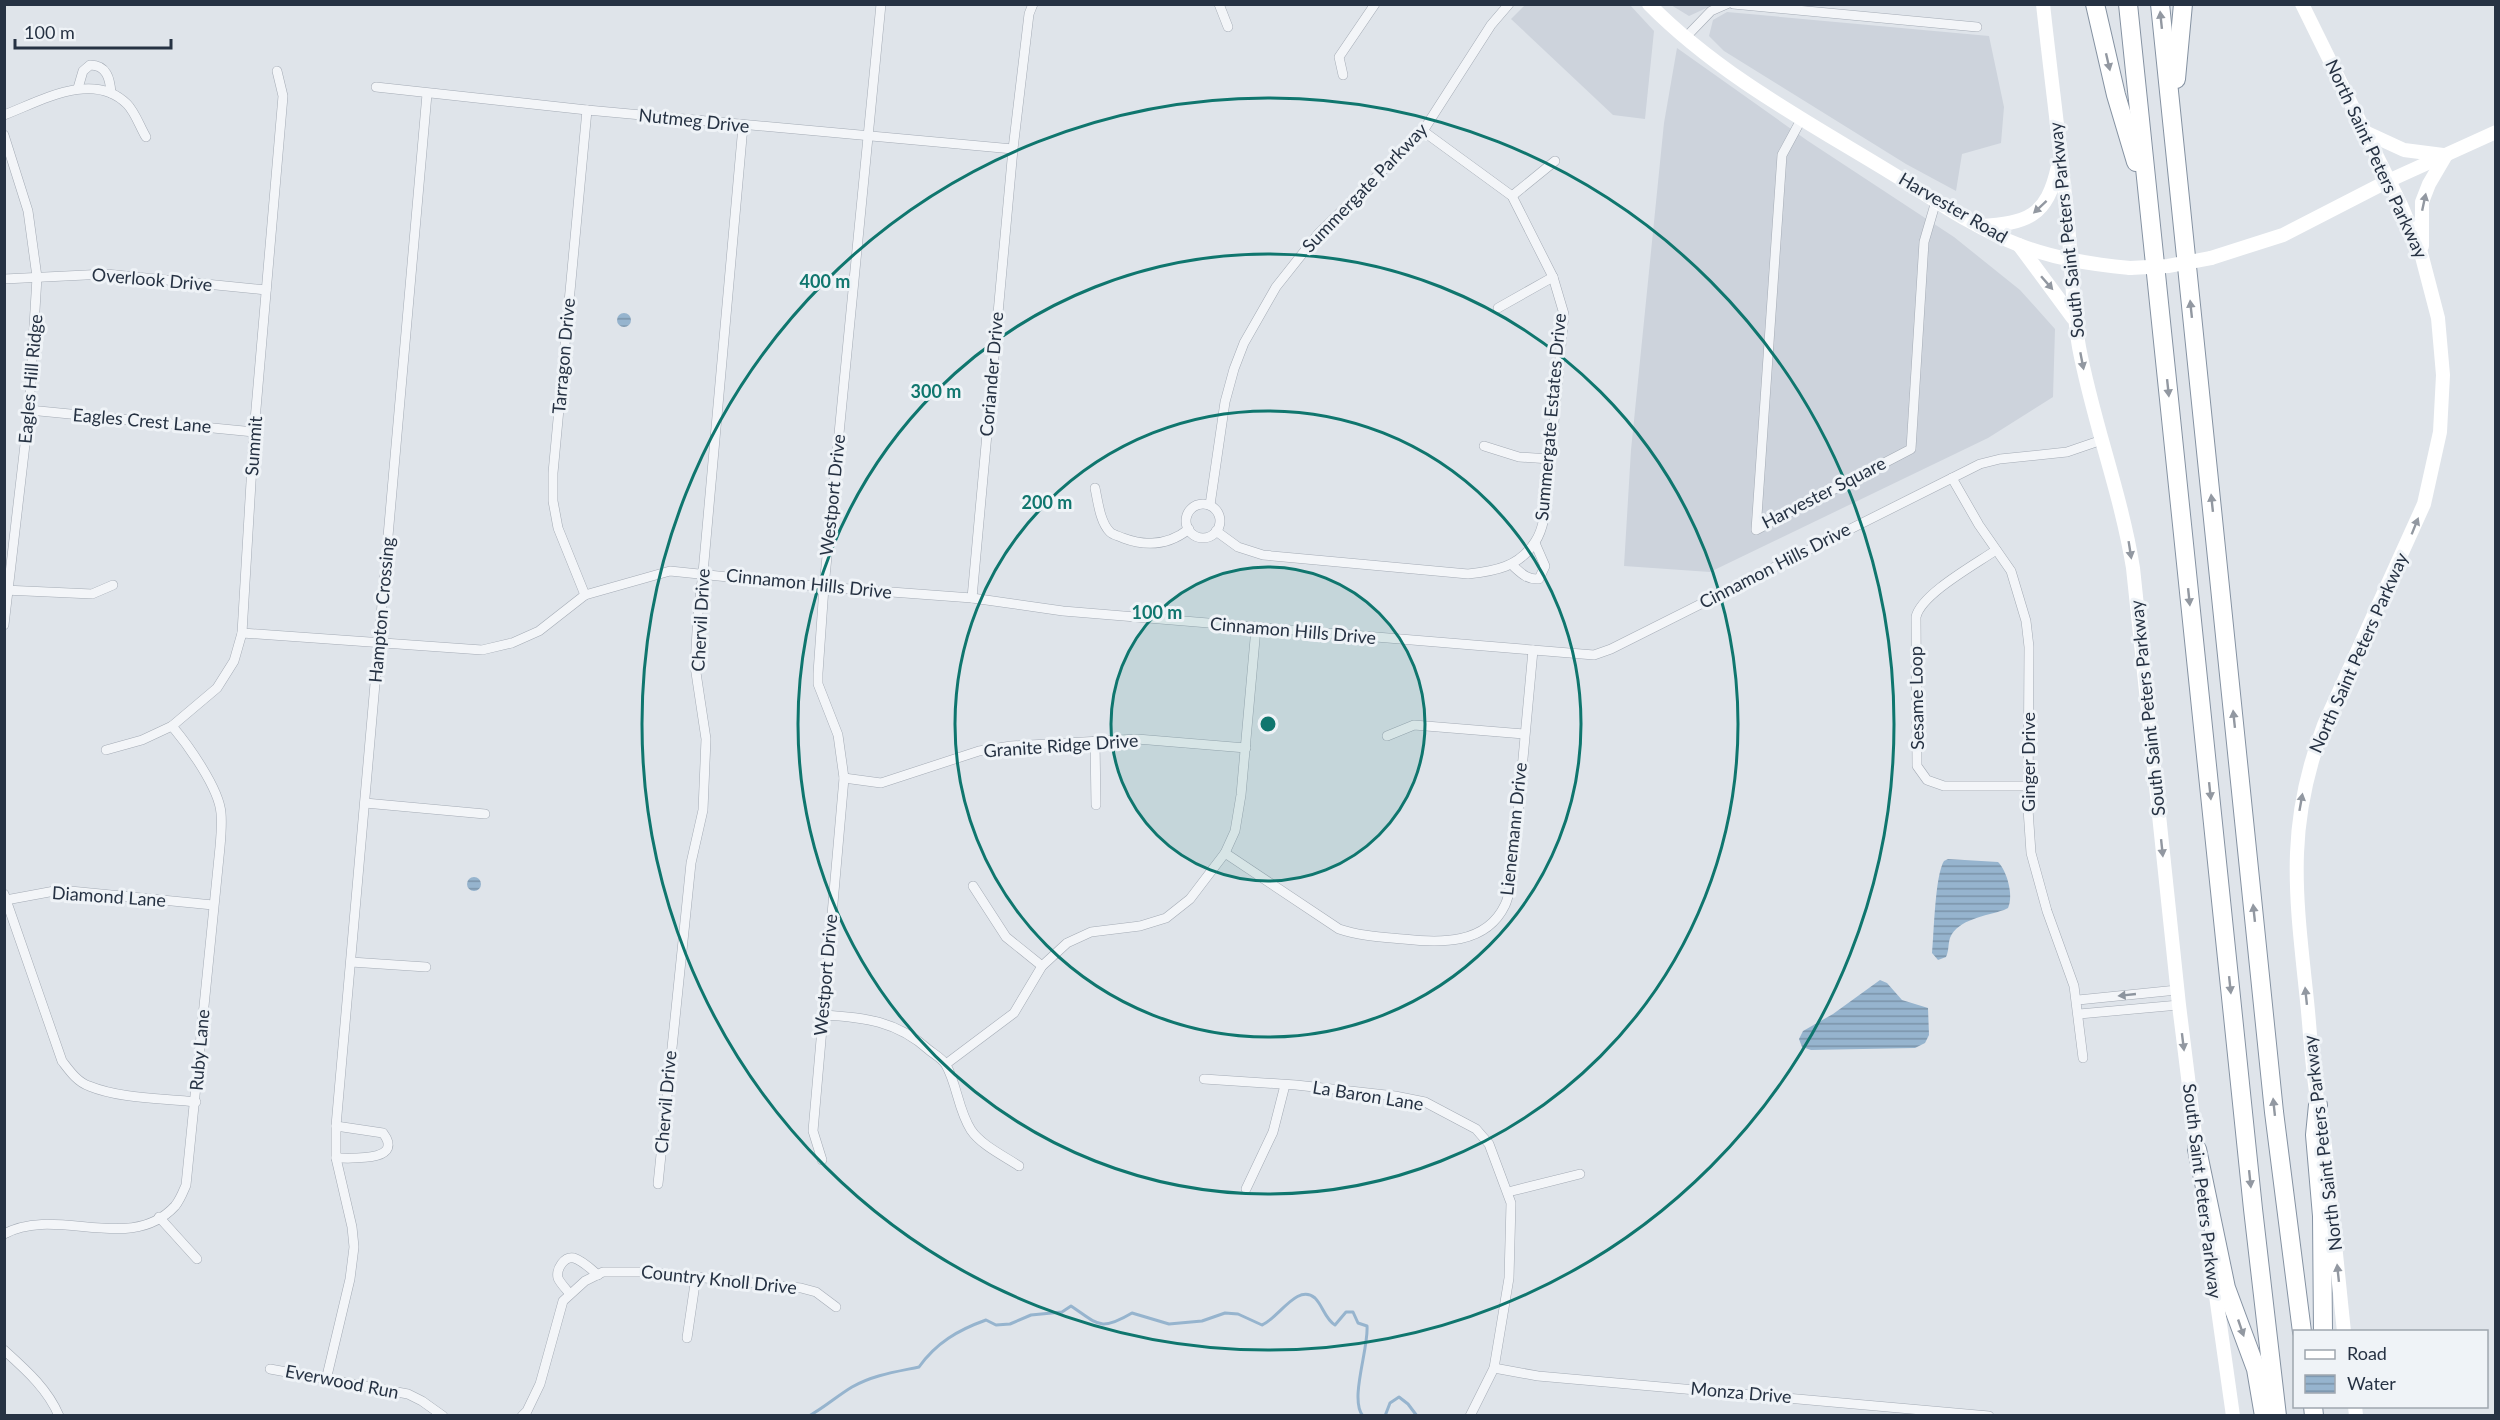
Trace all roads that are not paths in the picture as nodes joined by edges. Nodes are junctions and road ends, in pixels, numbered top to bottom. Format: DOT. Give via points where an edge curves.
graph roads {
  1 [pos="881,4"];
  2 [pos="1033,4"];
  3 [pos="1219,4"];
  4 [pos="1375,4"];
  5 [pos="1649,4"];
  6 [pos="1727,4"];
  7 [pos="1733,4"];
  8 [pos="2043,4"];
  9 [pos="2095,4"];
  10 [pos="2128,4"];
  11 [pos="2160,4"];
  12 [pos="2183,4"];
  13 [pos="2302,4"];
  14 [pos="1504,6"];
  15 [pos="1228,27"];
  16 [pos="1977,27"];
  17 [pos="1685,38"];
  18 [pos="278,71"];
  19 [pos="1343,75"];
  20 [pos="78,87"];
  21 [pos="376,87"];
  22 [pos="111,93"];
  23 [pos="427,94"];
  24 [pos="587,111"];
  25 [pos="4,115"];
  26 [pos="1802,118"];
  27 [pos="2172,120"];
  28 [pos="743,126"];
  29 [pos="1423,131"];
  30 [pos="2364,132"];
  31 [pos="2496,132"];
  32 [pos="4,135"];
  33 [pos="146,136"];
  34 [pos="869,136"];
  35 [pos="1013,149"];
  36 [pos="2060,154"];
  37 [pos="2446,155"];
  38 [pos="1555,161"];
  39 [pos="2388,181"];
  40 [pos="1512,196"];
  41 [pos="1936,201"];
  42 [pos="2149,205"];
  43 [pos="1977,226"];
  44 [pos="2019,245"];
  45 [pos="2421,253"];
  46 [pos="2070,261"];
  47 [pos="38,277"];
  48 [pos="1554,277"];
  49 [pos="4,279"];
  50 [pos="266,290"];
  51 [pos="1498,308"];
  52 [pos="2076,321"];
  53 [pos="29,410"];
  54 [pos="254,432"];
  55 [pos="2102,441"];
  56 [pos="1484,446"];
  57 [pos="1550,459"];
  58 [pos="1952,478"];
  59 [pos="1095,488"];
  60 [pos="1210,505"];
  61 [pos="1189,529"];
  62 [pos="1216,531"];
  63 [pos="1535,543"];
  64 [pos="1996,550"];
  65 [pos="1512,565"];
  66 [pos="703,573"];
  67 [pos="112,585"];
  68 [pos="824,587"];
  69 [pos="7,590"];
  70 [pos="585,595"];
  71 [pos="972,598"];
  72 [pos="4,625"];
  73 [pos="1256,628"];
  74 [pos="242,633"];
  75 [pos="379,643"];
  76 [pos="1533,650"];
  77 [pos="172,726"];
  78 [pos="1524,734"];
  79 [pos="1388,736"];
  80 [pos="1095,741"];
  81 [pos="1246,748"];
  82 [pos="106,750"];
  83 [pos="844,778"];
  84 [pos="2028,786"];
  85 [pos="365,803"];
  86 [pos="1096,805"];
  87 [pos="485,814"];
  88 [pos="1225,853"];
  89 [pos="973,886"];
  90 [pos="5,897"];
  91 [pos="213,905"];
  92 [pos="351,962"];
  93 [pos="1042,966"];
  94 [pos="426,967"];
  95 [pos="2177,990"];
  96 [pos="2078,1000"];
  97 [pos="2179,1005"];
  98 [pos="2079,1014"];
  99 [pos="822,1015"];
  100 [pos="2083,1058"];
  101 [pos="946,1064"];
  102 [pos="1204,1079"];
  103 [pos="1285,1085"];
  104 [pos="196,1101"];
  105 [pos="2318,1105"];
  106 [pos="336,1126"];
  107 [pos="2197,1149"];
  108 [pos="336,1158"];
  109 [pos="822,1160"];
  110 [pos="1019,1166"];
  111 [pos="1580,1174"];
  112 [pos="658,1184"];
  113 [pos="1246,1189"];
  114 [pos="1508,1192"];
  115 [pos="159,1217"];
  116 [pos="4,1234"];
  117 [pos="197,1259"];
  118 [pos="598,1275"];
  119 [pos="696,1277"];
  120 [pos="570,1294"];
  121 [pos="836,1307"];
  122 [pos="2302,1330"];
  123 [pos="2323,1330"];
  124 [pos="2344,1330"];
  125 [pos="687,1338"];
  126 [pos="4,1350"];
  127 [pos="1494,1368"];
  128 [pos="270,1369"];
  129 [pos="326,1380"];
  130 [pos="1881,1411"];
  131 [pos="59,1416"];
  132 [pos="443,1416"];
  133 [pos="522,1416"];
  134 [pos="1470,1416"];
  135 [pos="1989,1416"];
  136 [pos="2234,1416"];
  137 [pos="2264,1416"];
  138 [pos="2277,1416"];
  1 -- 34 [label="street, Westport Drive"];
  2 -- 35 [label="street, Coriander Drive"];
  3 -- 15 [label="street"];
  4 -- 19 [label="street" via="1339,57"];
  5 -- 17 [label="main road, Harvester Road"];
  6 -- 17 [label="street" via="1711,11"];
  7 -- 16 [label="street"];
  8 -- 36 [label="main road, South Saint Peters Parkway"];
  9 -- 42 [label="highway, one-way" via="2116,95"];
  10 -- 42 [label="highway"];
  27 -- 11 [label="highway, one-way"];
  12 -- 27 [label="highway"];
  13 -- 30 [label="main road, North Saint Peters Parkway"];
  14 -- 29 [label="street, Summergate Parkway"];
  17 -- 26 [label="main road, Harvester Road" via="1740,80"];
  18 -- 50 [label="street, Summit" via="283,96"];
  20 -- 22 [label="street"];
  20 -- 22 [label="street" via="83,71 97,65 110,80"];
  20 -- 25 [label="street"];
  21 -- 23 [label="street, Nutmeg Drive"];
  22 -- 33 [label="street" via="129,105"];
  23 -- 24 [label="street, Nutmeg Drive"];
  23 -- 75 [label="street, Hampton Crossing"];
  24 -- 28 [label="street, Nutmeg Drive"];
  24 -- 70 [label="street, Tarragon Drive" via="553,473 558,528"];
  26 -- 41 [label="main road, Harvester Road"];
  26 -- 41 [label="street, Harvester Square" via="1782,155 1756,530 1911,449 1924,242"];
  122 -- 27 [label="highway, one-way" via="2274,1112"];
  28 -- 34 [label="street, Nutmeg Drive"];
  28 -- 66 [label="street, Chervil Drive"];
  29 -- 40 [label="street, Summergate Estates Drive"];
  29 -- 60 [label="street, Summergate Parkway" via="1318,234 1240,340 1225,402"];
  30 -- 37 [label="main road" via="2392,147"];
  30 -- 39 [label="main road, North Saint Peters Parkway"];
  31 -- 37 [label="main road, Harvester Road"];
  32 -- 47 [label="street, Eagles Hill Ridge" via="28,211"];
  34 -- 35 [label="street, Nutmeg Drive"];
  34 -- 68 [label="street, Westport Drive"];
  35 -- 71 [label="street, Coriander Drive"];
  36 -- 43 [label="main road, one-way" via="2053,190 2039,209 2026,219"];
  36 -- 46 [label="main road, South Saint Peters Parkway"];
  37 -- 39 [label="main road, Harvester Road"];
  45 -- 37 [label="main road, one-way" via="2422,202"];
  38 -- 40 [label="street"];
  39 -- 45 [label="main road, North Saint Peters Parkway"];
  39 -- 46 [label="main road, Harvester Road, bridge" via="2283,235 2211,258 2130,268"];
  40 -- 48 [label="street, Summergate Estates Drive"];
  41 -- 43 [label="main road, Harvester Road"];
  42 -- 138 [label="highway, one-way"];
  43 -- 44 [label="main road, Harvester Road"];
  44 -- 46 [label="main road, Harvester Road"];
  44 -- 52 [label="main road, one-way"];
  105 -- 45 [label="main road, North Saint Peters Parkway, one-way" via="2295,883 2297,826 2314,751 2409,540 2434,466 2443,408 2442,350"];
  46 -- 52 [label="main road, South Saint Peters Parkway"];
  47 -- 49 [label="street, Overlook Drive"];
  47 -- 50 [label="street, Overlook Drive" via="106,274"];
  47 -- 53 [label="street, Eagles Hill Ridge"];
  48 -- 51 [label="street"];
  48 -- 57 [label="street, Summergate Estates Drive" via="1564,314"];
  50 -- 54 [label="street, Summit"];
  52 -- 55 [label="main road, South Saint Peters Parkway, one-way" via="2082,364"];
  53 -- 54 [label="street, Eagles Crest Lane"];
  53 -- 69 [label="street, Eagles Hill Ridge"];
  54 -- 74 [label="street, Summit"];
  55 -- 58 [label="street, Cinnamon Hills Drive" via="2067,452 2000,459"];
  55 -- 95 [label="main road, South Saint Peters Parkway, one-way" via="2133,568"];
  56 -- 57 [label="street" via="1519,457"];
  57 -- 63 [label="street, Summergate Estates Drive" via="1544,513"];
  58 -- 64 [label="street, Ginger Drive"];
  58 -- 76 [label="street, Cinnamon Hills Drive" via="1611,649 1594,655"];
  59 -- 61 [label="street" via="1103,521 1111,533 1133,542 1158,544"];
  60 -- 61 [label="street" via="1199,504 1190,511"];
  60 -- 62 [label="street" via="1220,518"];
  61 -- 62 [label="street" via="1201,537"];
  62 -- 65 [label="street" via="1238,548 1263,555 1468,573"];
  63 -- 65 [label="street, Summergate Estates Drive"];
  63 -- 65 [label="street, Summergate Estates Drive" via="1545,566 1539,579 1524,576"];
  64 -- 84 [label="street, Ginger Drive" via="2015,581 2028,633"];
  64 -- 84 [label="street, Sesame Loop" via="1917,609 1917,766 1927,780 1944,786"];
  66 -- 68 [label="street, Cinnamon Hills Drive"];
  66 -- 70 [label="street, Cinnamon Hills Drive" via="670,571"];
  66 -- 112 [label="street, Chervil Drive" via="695,666 706,739 703,810 691,863"];
  67 -- 69 [label="street" via="92,594"];
  68 -- 71 [label="street, Cinnamon Hills Drive"];
  68 -- 83 [label="street, Westport Drive" via="818,684 838,735"];
  69 -- 72 [label="street, Eagles Hill Ridge"];
  70 -- 75 [label="street, Cinnamon Hills Drive" via="539,631 482,650"];
  71 -- 73 [label="street, Cinnamon Hills Drive" via="1063,611"];
  73 -- 76 [label="street, Cinnamon Hills Drive"];
  73 -- 81 [label="street"];
  74 -- 75 [label="street, Cinnamon Hills Drive"];
  74 -- 77 [label="street, Summit" via="228,674 205,700"];
  75 -- 85 [label="street, Hampton Crossing"];
  76 -- 78 [label="street, Lienemann Drive"];
  77 -- 82 [label="street, Summit"];
  77 -- 91 [label="street, Ruby Lane" via="190,748 221,811"];
  78 -- 79 [label="street" via="1414,725"];
  78 -- 88 [label="street, Lienemann Drive" via="1512,878 1505,905 1490,925 1460,940 1438,943 1356,935 1340,929"];
  80 -- 81 [label="street, Granite Ridge Drive" via="1137,739"];
  80 -- 83 [label="street, Granite Ridge Drive" via="979,751 881,783"];
  80 -- 86 [label="street"];
  81 -- 88 [label="street" via="1235,831"];
  83 -- 99 [label="street, Westport Drive"];
  84 -- 96 [label="street, Ginger Drive" via="2035,872"];
  85 -- 87 [label="street"];
  85 -- 92 [label="street, Hampton Crossing"];
  88 -- 93 [label="street" via="1190,899 1166,918 1140,926 1091,932 1067,943"];
  89 -- 93 [label="street" via="1006,937"];
  90 -- 91 [label="street, Diamond Lane" via="60,890"];
  90 -- 104 [label="street" via="62,1060 70,1072 99,1089"];
  91 -- 104 [label="street, Ruby Lane"];
  92 -- 94 [label="street"];
  92 -- 106 [label="street, Hampton Crossing"];
  93 -- 101 [label="street" via="1014,1013"];
  95 -- 96 [label="street, one-way"];
  95 -- 97 [label="main road, South Saint Peters Parkway"];
  96 -- 98 [label="street, Ginger Drive"];
  97 -- 98 [label="street"];
  97 -- 107 [label="main road, South Saint Peters Parkway, one-way"];
  98 -- 100 [label="street, Ginger Drive"];
  99 -- 101 [label="street" via="851,1017 901,1029"];
  99 -- 109 [label="street, Westport Drive" via="813,1131"];
  101 -- 110 [label="street" via="972,1132"];
  102 -- 103 [label="street, La Baron Lane"];
  103 -- 113 [label="street" via="1273,1131"];
  103 -- 114 [label="street, La Baron Lane" via="1425,1102 1476,1129 1489,1144"];
  104 -- 115 [label="street, Ruby Lane" via="186,1185 175,1206"];
  105 -- 123 [label="highway" via="2315,1135 2322,1216"];
  124 -- 105 [label="main road, North Saint Peters Parkway, one-way"];
  106 -- 108 [label="street, Hampton Crossing"];
  106 -- 108 [label="street" via="383,1133 388,1147 378,1156"];
  107 -- 136 [label="main road, South Saint Peters Parkway"];
  107 -- 137 [label="highway, one-way" via="2226,1288 2256,1369"];
  108 -- 129 [label="street, Hampton Crossing" via="354,1247"];
  111 -- 114 [label="street"];
  114 -- 127 [label="street, La Baron Lane" via="1509,1278"];
  115 -- 116 [label="street, Ruby Lane" via="133,1229 52,1223 21,1226"];
  115 -- 117 [label="street"];
  118 -- 119 [label="street, Country Knoll Drive" via="623,1270"];
  118 -- 120 [label="street, Country Knoll Drive"];
  118 -- 120 [label="street" via="576,1259 565,1260 558,1278"];
  119 -- 121 [label="street, Country Knoll Drive" via="801,1288 816,1292"];
  119 -- 125 [label="street"];
  120 -- 133 [label="street, Country Knoll Drive" via="563,1301 540,1384"];
  126 -- 131 [label="street" via="30,1374 54,1403"];
  127 -- 130 [label="street, Monza Drive" via="1538,1376"];
  127 -- 134 [label="street, La Baron Lane"];
  128 -- 129 [label="street, Everwood Run"];
  129 -- 132 [label="street, Everwood Run" via="408,1394"];
  130 -- 135 [label="street, Monza Drive"];
}
